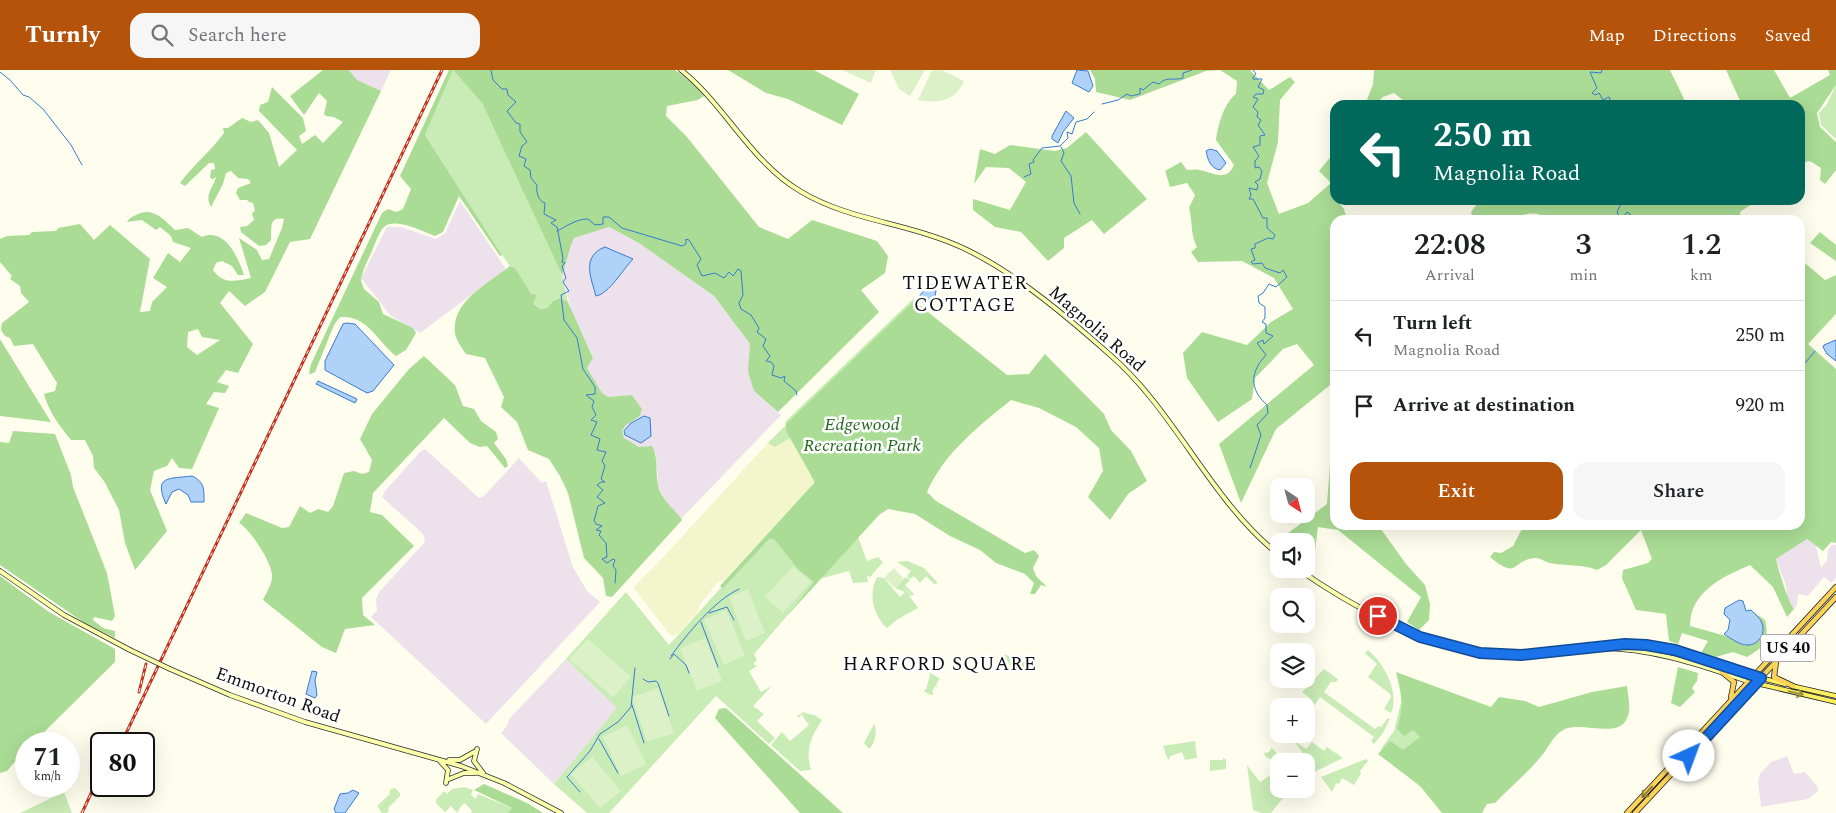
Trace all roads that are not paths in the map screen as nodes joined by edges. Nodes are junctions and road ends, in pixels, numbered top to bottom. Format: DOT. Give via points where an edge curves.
graph roads {
  1 [pos="681,70"];
  2 [pos="1270,547"];
  3 [pos="0,571"];
  4 [pos="1314,578"];
  5 [pos="1836,587"];
  6 [pos="1836,597"];
  7 [pos="1810,614"];
  8 [pos="1816,619"];
  9 [pos="1572,651"];
  10 [pos="1776,662"];
  11 [pos="1722,672"];
  12 [pos="1752,675"];
  13 [pos="1761,678"];
  14 [pos="1748,680"];
  15 [pos="1756,683"];
  16 [pos="1793,686"];
  17 [pos="1836,696"];
  18 [pos="1836,702"];
  19 [pos="1724,707"];
  20 [pos="437,758"];
  21 [pos="445,760"];
  22 [pos="480,773"];
  23 [pos="487,776"];
  24 [pos="449,779"];
  25 [pos="446,783"];
  26 [pos="561,813"];
  27 [pos="1627,813"];
  28 [pos="1636,813"];
  1 -- 2 [label="main road, Magnolia Road" via="715,102 766,164 795,188 837,210 937,237 976,254 1018,281 1108,353 1155,401 1246,525"];
  3 -- 20 [label="main road, Emmorton Road, bridge" via="64,616 230,695 298,720"];
  4 -- 9 [label="main road" via="1398,627 1460,649 1502,655"];
  5 -- 7 [label="highway, US 40"];
  6 -- 8 [label="highway, US 40"];
  7 -- 8 [label="highway"];
  7 -- 12 [label="highway, US 40"];
  8 -- 10 [label="highway, US 40"];
  9 -- 11 [label="main road" via="1600,648 1643,650"];
  9 -- 12 [label="main road" via="1625,644 1646,645 1675,650"];
  10 -- 13 [label="highway, US 40"];
  10 -- 16 [label="highway" via="1774,677"];
  11 -- 14 [label="main road"];
  11 -- 19 [label="highway" via="1735,685"];
  12 -- 13 [label="main road"];
  12 -- 14 [label="highway, US 40"];
  13 -- 15 [label="highway, US 40"];
  13 -- 16 [label="main road"];
  14 -- 15 [label="main road"];
  14 -- 19 [label="highway, US 40"];
  15 -- 18 [label="main road, one-way"];
  15 -- 28 [label="highway, US 40"];
  16 -- 17 [label="main road"];
  19 -- 27 [label="highway, US 40, one-way"];
  20 -- 21 [label="main road, Emmorton Road"];
  20 -- 25 [label="main road" via="448,770"];
  21 -- 22 [label="main road, Emmorton Road"];
  21 -- 23 [label="main road" via="460,760 476,750 476,764"];
  22 -- 23 [label="main road, Emmorton Road"];
  22 -- 24 [label="main road" via="464,773"];
  23 -- 26 [label="main road, Emmorton Road"];
}
